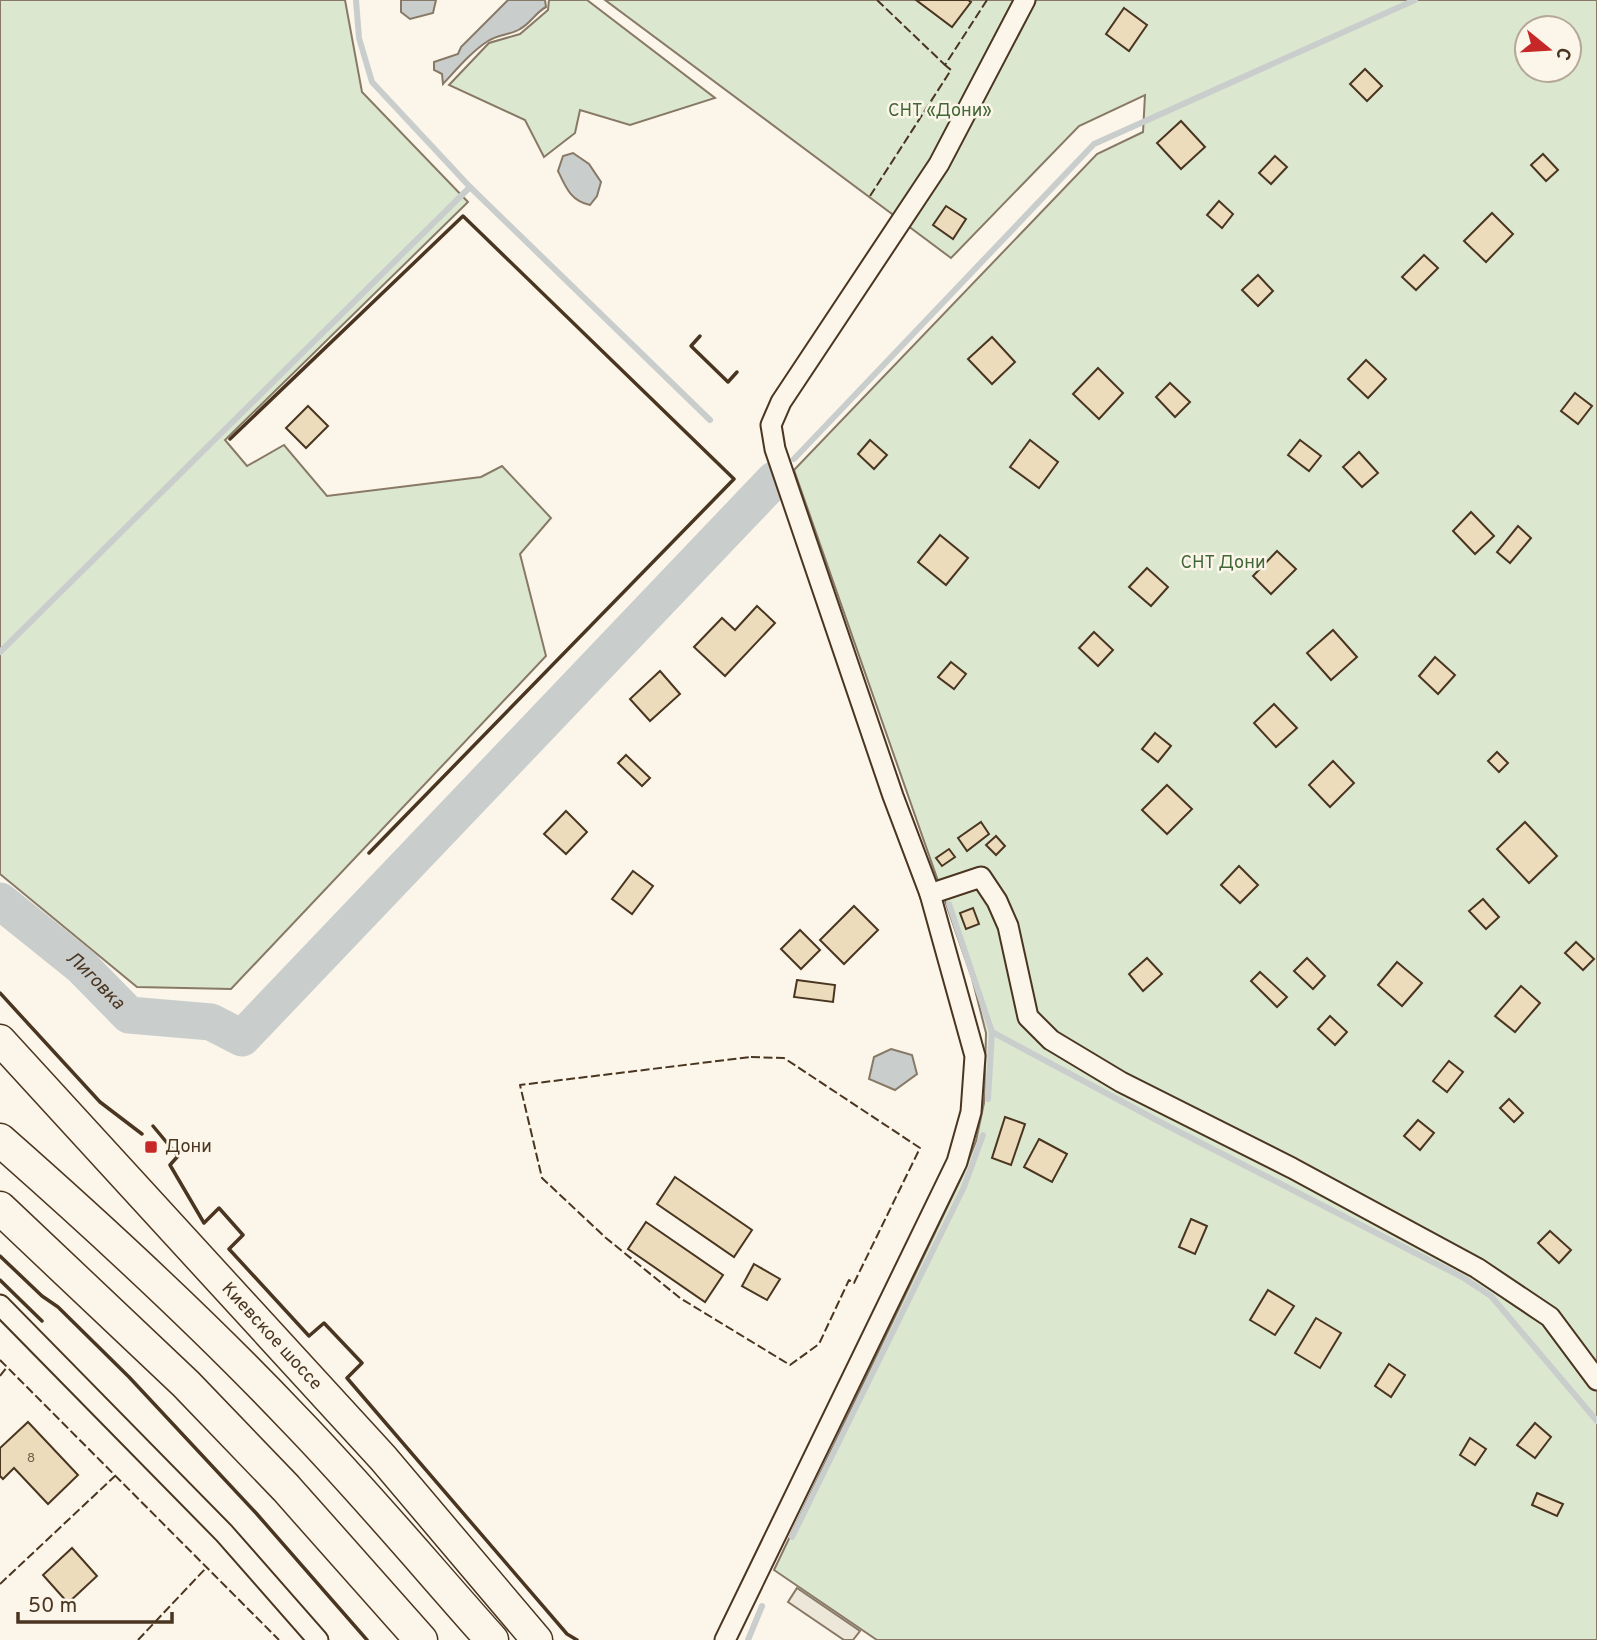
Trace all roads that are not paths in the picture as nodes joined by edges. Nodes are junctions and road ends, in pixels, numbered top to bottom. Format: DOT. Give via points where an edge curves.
graph roads {
  1 [pos="1025,0"];
  2 [pos="930,894"];
  3 [pos="0,1040"];
  4 [pos="0,1140"];
  5 [pos="0,1208"];
  6 [pos="0,1225"];
  7 [pos="96,1297"];
  8 [pos="0,1305"];
  9 [pos="1597,1380"];
  10 [pos="736,1616"];
  11 [pos="318,1640"];
  12 [pos="421,1640"];
  13 [pos="492,1640"];
  14 [pos="537,1640"];
  15 [pos="716,1640"];
  16 [pos="725,1640"];
  1 -- 2 [label="street" via="939,164 780,402 771,425 866,718"];
  2 -- 9 [label="street" via="981,877 1008,926 1028,1017 1051,1040 1121,1082 1477,1268 1549,1317"];
  2 -- 10 [label="street" via="975,1056 971,1112 957,1162"];
  3 -- 14 [label="main road, Киевское шоссе" via="383,1458"];
  4 -- 13 [label="highway" via="191,1314 295,1420"];
  5 -- 7 [label="highway"];
  6 -- 7 [label="main road"];
  7 -- 12 [label="highway" via="286,1488"];
  8 -- 11 [label="street" via="224,1533"];
  10 -- 15 [label="street"];
  10 -- 16 [label="street"];
}
